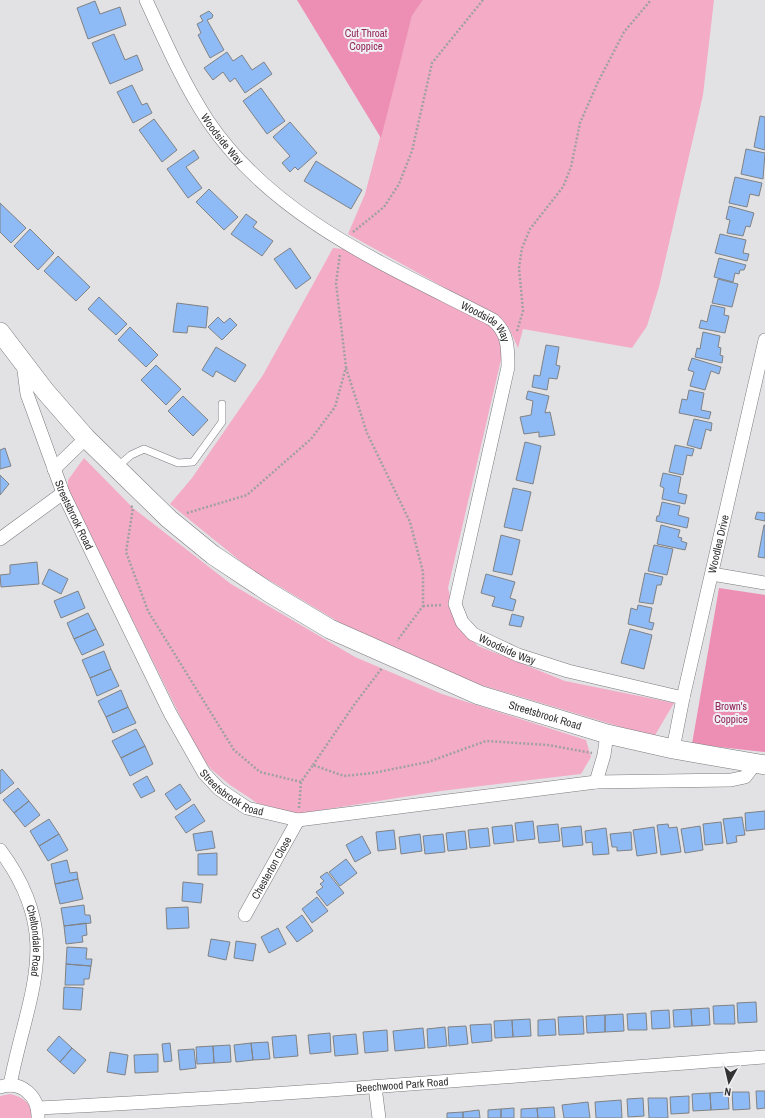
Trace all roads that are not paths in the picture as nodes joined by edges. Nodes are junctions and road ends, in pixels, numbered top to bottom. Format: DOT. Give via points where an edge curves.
graph roads {
  1 [pos="146,0"];
  2 [pos="0,332"];
  3 [pos="765,340"];
  4 [pos="23,363"];
  5 [pos="222,404"];
  6 [pos="86,438"];
  7 [pos="117,468"];
  8 [pos="54,469"];
  9 [pos="63,493"];
  10 [pos="0,539"];
  11 [pos="712,574"];
  12 [pos="765,583"];
  13 [pos="683,698"];
  14 [pos="607,734"];
  15 [pos="674,749"];
  16 [pos="760,765"];
  17 [pos="596,782"];
  18 [pos="298,820"];
  19 [pos="0,850"];
  20 [pos="245,916"];
  21 [pos="765,1057"];
  22 [pos="5,1086"];
  23 [pos="375,1087"];
  24 [pos="38,1113"];
  25 [pos="379,1118"];
  1 -- 13 [label="street, Woodside Way" via="182,79 209,122 234,154 275,194 342,241 493,320 501,327 508,343 508,367 455,604 462,622 473,634 518,655 568,671"];
  2 -- 4 [label="main road, Streetsbrook Road"];
  3 -- 11 [label="street, Woodlea Drive"];
  4 -- 6 [label="main road, Streetsbrook Road"];
  4 -- 8 [label="street, Streetsbrook Road" via="27,394"];
  5 -- 7 [label="lane" via="222,422 193,462 178,463 144,449 131,455"];
  6 -- 7 [label="main road, Streetsbrook Road"];
  6 -- 8 [label="street, Streetsbrook Road"];
  7 -- 14 [label="main road, Streetsbrook Road" via="169,519 213,556 330,629 479,695"];
  8 -- 9 [label="street, Streetsbrook Road"];
  9 -- 10 [label="street"];
  9 -- 18 [label="street, Streetsbrook Road" via="170,713 204,773 219,789 247,808"];
  11 -- 12 [label="street"];
  11 -- 13 [label="street, Woodlea Drive"];
  13 -- 15 [label="street, Woodlea Drive"];
  14 -- 15 [label="main road, Streetsbrook Road"];
  14 -- 17 [label="street"];
  15 -- 16 [label="main road, Streetsbrook Road"];
  16 -- 17 [label="street, Streetsbrook Road" via="745,777 732,780"];
  17 -- 18 [label="street, Streetsbrook Road"];
  18 -- 20 [label="street, Chesterton Close"];
  19 -- 22 [label="street, Cheltondale Road" via="29,899 37,937 33,988"];
  21 -- 23 [label="street, Beechwood Park Road"];
  22 -- 24 [label="street" via="20,1087 28,1092 35,1099"];
  23 -- 24 [label="street, Beechwood Park Road"];
  23 -- 25 [label="street"];
}
